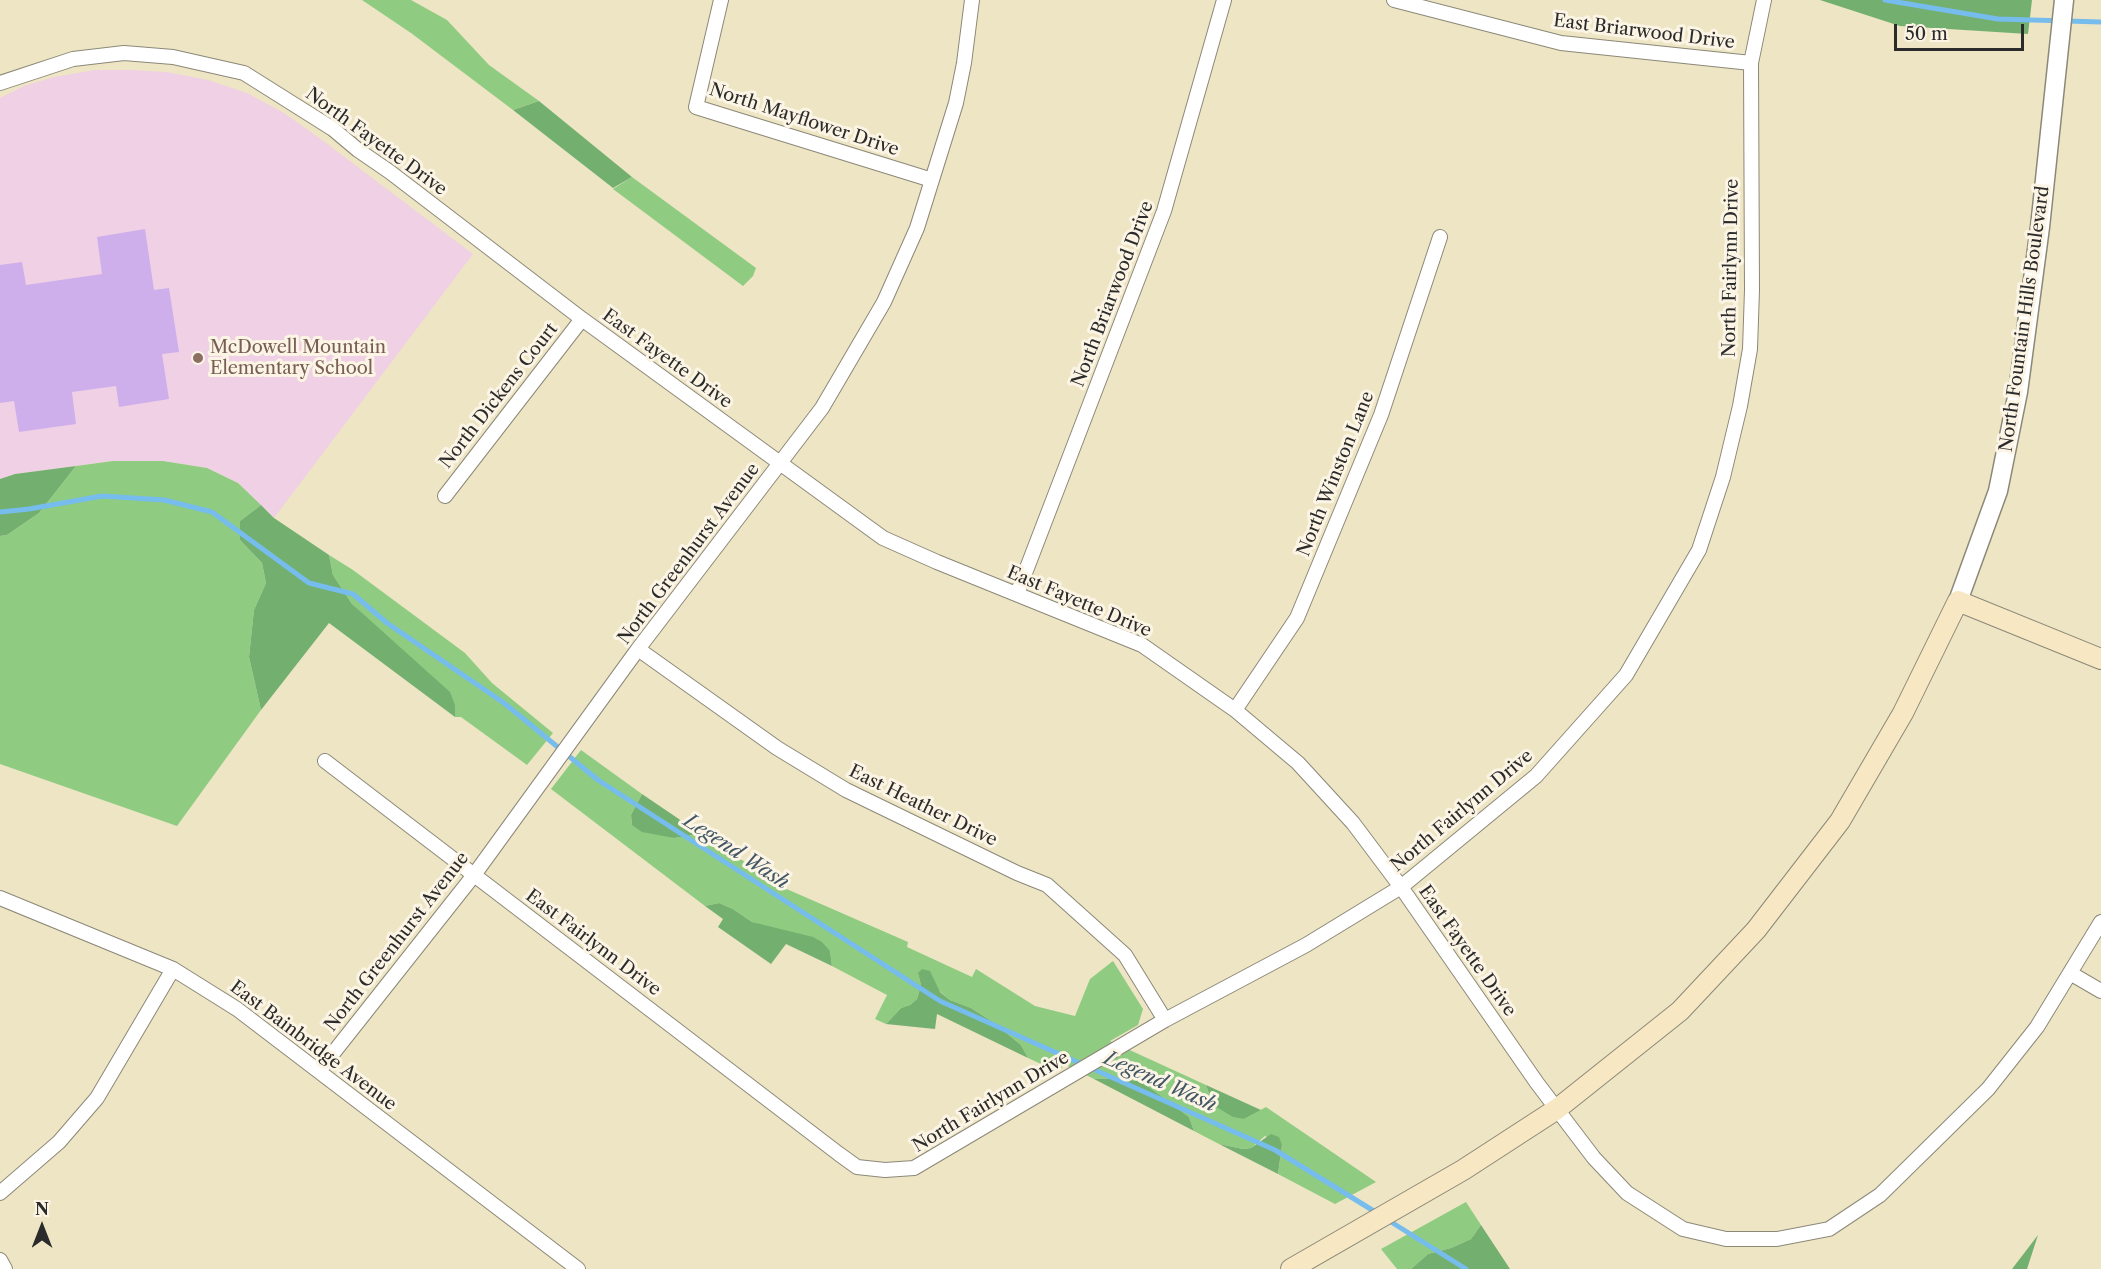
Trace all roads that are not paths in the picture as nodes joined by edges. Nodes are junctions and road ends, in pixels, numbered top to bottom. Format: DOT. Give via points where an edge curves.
graph roads {
  1 [pos="720,0"];
  2 [pos="972,0"];
  3 [pos="1224,0"];
  4 [pos="1394,0"];
  5 [pos="1764,0"];
  6 [pos="2064,0"];
  7 [pos="1751,63"];
  8 [pos="0,83"];
  9 [pos="932,180"];
  10 [pos="1440,237"];
  11 [pos="483,242"];
  12 [pos="582,318"];
  13 [pos="780,464"];
  14 [pos="446,495"];
  15 [pos="1017,594"];
  16 [pos="1958,601"];
  17 [pos="638,649"];
  18 [pos="2101,659"];
  19 [pos="1234,710"];
  20 [pos="325,761"];
  21 [pos="474,874"];
  22 [pos="1401,887"];
  23 [pos="0,898"];
  24 [pos="2101,922"];
  25 [pos="173,969"];
  26 [pos="2070,973"];
  27 [pos="2101,992"];
  28 [pos="1165,1020"];
  29 [pos="319,1071"];
  30 [pos="1557,1109"];
  31 [pos="839,1154"];
  32 [pos="0,1193"];
  33 [pos="0,1260"];
  34 [pos="5,1269"];
  35 [pos="578,1269"];
  36 [pos="1291,1269"];
  1 -- 9 [label="street, North Mayflower Drive" via="696,107"];
  2 -- 9 [label="street, North Greenhurst Avenue" via="956,103"];
  3 -- 15 [label="street, North Briarwood Drive" via="1164,211"];
  4 -- 7 [label="street, East Briarwood Drive" via="1561,43"];
  5 -- 7 [label="street, North Fairlynn Drive"];
  6 -- 16 [label="street, North Fountain Hills Boulevard" via="2018,392 1998,491"];
  7 -- 22 [label="street, North Fairlynn Drive" via="1750,349 1723,477 1699,550 1626,675 1536,776"];
  8 -- 11 [label="street, North Fayette Drive" via="73,59 124,53 173,57 244,73 333,129"];
  9 -- 13 [label="street, North Greenhurst Avenue" via="917,228 884,302 822,408"];
  10 -- 19 [label="street, North Winston Lane" via="1381,416 1297,618"];
  11 -- 12 [label="street, East Fayette Drive"];
  12 -- 13 [label="street, East Fayette Drive"];
  12 -- 14 [label="street, North Dickens Court"];
  13 -- 15 [label="street, East Fayette Drive" via="884,538"];
  13 -- 17 [label="street, North Greenhurst Avenue"];
  15 -- 19 [label="street, East Fayette Drive" via="1142,645"];
  16 -- 18 [label="main road"];
  16 -- 30 [label="main road, North Fountain Hills Boulevard" via="1903,713 1840,821 1802,873 1756,930 1680,1011"];
  17 -- 21 [label="street, North Greenhurst Avenue"];
  17 -- 28 [label="street, East Heather Drive" via="777,748 846,790 1047,885 1125,955"];
  19 -- 22 [label="street, East Fayette Drive" via="1298,763 1353,823"];
  20 -- 21 [label="street, East Fairlynn Drive"];
  21 -- 29 [label="street, North Greenhurst Avenue"];
  21 -- 31 [label="street, East Fairlynn Drive"];
  22 -- 28 [label="street, North Fairlynn Drive" via="1306,945"];
  22 -- 30 [label="street, East Fayette Drive"];
  23 -- 25 [label="street, East Bainbridge Avenue"];
  24 -- 26 [label="street, East Fayette Drive"];
  25 -- 29 [label="street, East Bainbridge Avenue" via="237,1009"];
  25 -- 32 [label="street" via="97,1098 59,1142"];
  26 -- 27 [label="street"];
  26 -- 30 [label="street, East Fayette Drive" via="2037,1027 1988,1089 1880,1195 1829,1228 1777,1239 1726,1239 1683,1229 1627,1192 1594,1158"];
  28 -- 31 [label="street, North Fairlynn Drive" via="914,1168 857,1167"];
  29 -- 35 [label="street, East Bainbridge Avenue"];
  30 -- 36 [label="main road, North Fountain Hills Boulevard" via="1463,1170"];
  33 -- 34 [label="street"];
}
